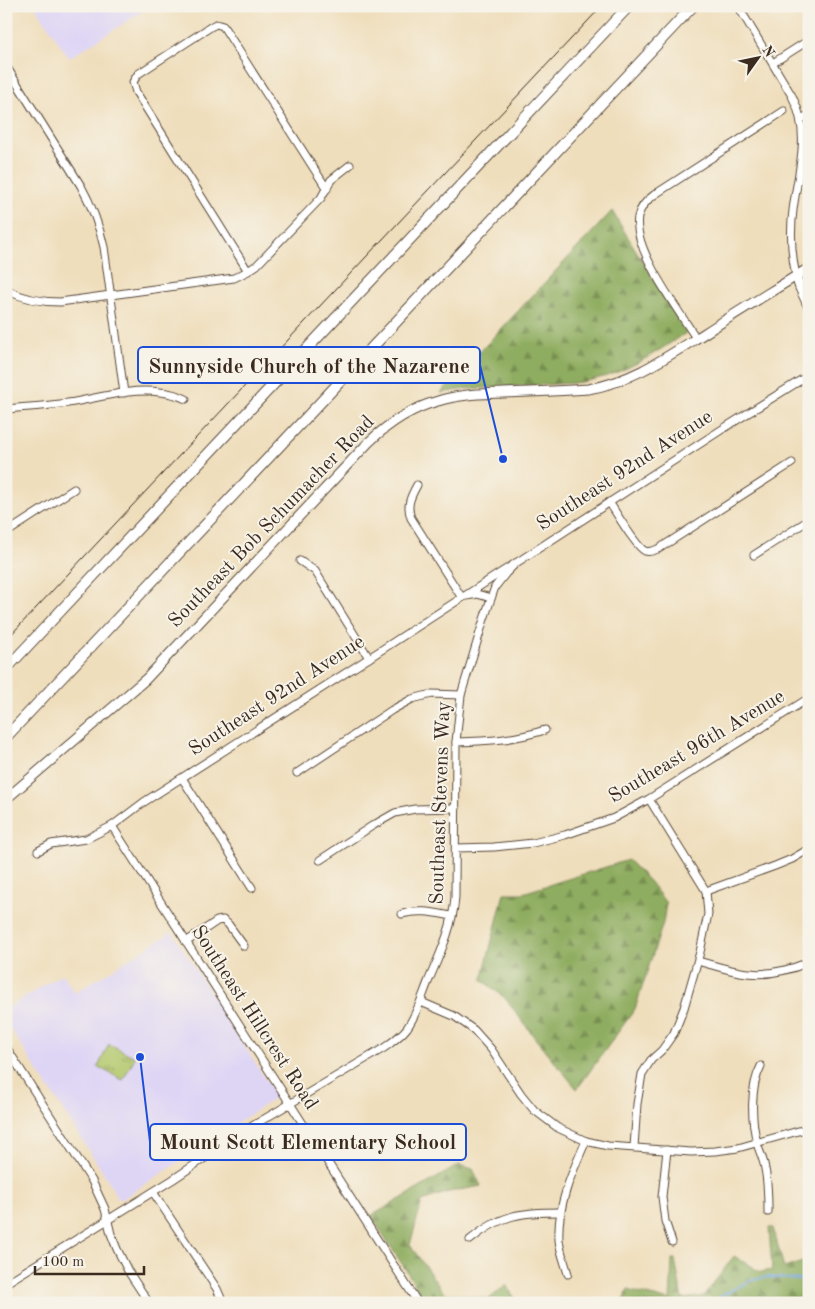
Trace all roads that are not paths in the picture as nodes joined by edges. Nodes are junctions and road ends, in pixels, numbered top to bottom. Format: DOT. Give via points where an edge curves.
graph roads {
  1 [pos="629,6"];
  2 [pos="693,6"];
  3 [pos="738,6"];
  4 [pos="809,40"];
  5 [pos="773,63"];
  6 [pos="6,66"];
  7 [pos="784,111"];
  8 [pos="809,115"];
  9 [pos="801,119"];
  10 [pos="350,165"];
  11 [pos="326,189"];
  12 [pos="809,268"];
  13 [pos="248,271"];
  14 [pos="796,276"];
  15 [pos="6,290"];
  16 [pos="111,296"];
  17 [pos="809,307"];
  18 [pos="696,338"];
  19 [pos="809,375"];
  20 [pos="124,394"];
  21 [pos="186,399"];
  22 [pos="6,409"];
  23 [pos="792,463"];
  24 [pos="417,484"];
  25 [pos="74,489"];
  26 [pos="610,502"];
  27 [pos="809,520"];
  28 [pos="6,532"];
  29 [pos="754,556"];
  30 [pos="300,561"];
  31 [pos="516,563"];
  32 [pos="462,598"];
  33 [pos="491,598"];
  34 [pos="369,658"];
  35 [pos="6,669"];
  36 [pos="461,695"];
  37 [pos="809,698"];
  38 [pos="545,730"];
  39 [pos="6,736"];
  40 [pos="456,742"];
  41 [pos="297,773"];
  42 [pos="182,778"];
  43 [pos="6,799"];
  44 [pos="649,799"];
  45 [pos="456,808"];
  46 [pos="112,826"];
  47 [pos="456,848"];
  48 [pos="809,849"];
  49 [pos="38,850"];
  50 [pos="320,860"];
  51 [pos="252,888"];
  52 [pos="706,890"];
  53 [pos="402,914"];
  54 [pos="452,916"];
  55 [pos="186,942"];
  56 [pos="244,946"];
  57 [pos="698,961"];
  58 [pos="809,962"];
  59 [pos="421,1002"];
  60 [pos="6,1047"];
  61 [pos="761,1066"];
  62 [pos="290,1103"];
  63 [pos="809,1128"];
  64 [pos="586,1141"];
  65 [pos="757,1142"];
  66 [pos="634,1147"];
  67 [pos="667,1150"];
  68 [pos="153,1192"];
  69 [pos="560,1212"];
  70 [pos="768,1212"];
  71 [pos="108,1220"];
  72 [pos="470,1240"];
  73 [pos="672,1242"];
  74 [pos="568,1274"];
  75 [pos="6,1283"];
  76 [pos="149,1303"];
  77 [pos="223,1303"];
  78 [pos="418,1303"];
  1 -- 35 [label="highway"];
  2 -- 39 [label="highway"];
  3 -- 5 [label="street"];
  4 -- 5 [label="street"];
  5 -- 9 [label="street"];
  6 -- 16 [label="street" via="92,206 104,247"];
  7 -- 18 [label="street" via="648,199 638,215 639,237 647,259"];
  8 -- 9 [label="street"];
  9 -- 14 [label="street" via="803,152 790,237"];
  10 -- 11 [label="street" via="331,180"];
  11 -- 13 [label="street" via="321,198"];
  11 -- 13 [label="street" via="224,26 212,26 138,74 133,82 136,92"];
  12 -- 14 [label="main road"];
  13 -- 16 [label="street" via="234,278"];
  14 -- 17 [label="main road"];
  14 -- 18 [label="main road, Southeast Bob Schumacher Road"];
  15 -- 16 [label="street" via="45,302"];
  16 -- 20 [label="street"];
  18 -- 43 [label="main road, Southeast Bob Schumacher Road" via="643,372 603,387 455,397 419,408 389,425 369,442 154,671"];
  19 -- 26 [label="street, Southeast 92nd Avenue"];
  20 -- 21 [label="street" via="162,392"];
  20 -- 22 [label="street"];
  23 -- 26 [label="street" via="653,551 647,552 639,547"];
  24 -- 32 [label="street" via="408,505 411,518"];
  25 -- 28 [label="street"];
  26 -- 31 [label="street, Southeast 92nd Avenue"];
  27 -- 29 [label="street"];
  30 -- 34 [label="street" via="315,571"];
  31 -- 32 [label="street, Southeast 92nd Avenue"];
  31 -- 33 [label="street, Southeast Stevens Way" via="500,579"];
  32 -- 33 [label="street, Southeast 92nd Avenue" via="477,594"];
  32 -- 34 [label="street, Southeast 92nd Avenue"];
  33 -- 36 [label="street, Southeast Stevens Way"];
  34 -- 42 [label="street, Southeast 92nd Avenue"];
  36 -- 40 [label="street, Southeast Stevens Way"];
  36 -- 41 [label="street" via="432,694 412,699"];
  37 -- 44 [label="street, Southeast 96th Avenue"];
  38 -- 40 [label="street" via="508,739"];
  40 -- 45 [label="street, Southeast Stevens Way"];
  42 -- 46 [label="street, Southeast 92nd Avenue"];
  42 -- 51 [label="street"];
  44 -- 47 [label="street, Southeast 96th Avenue" via="614,818 565,835 512,846"];
  44 -- 52 [label="street"];
  45 -- 47 [label="street, Southeast Stevens Way"];
  45 -- 50 [label="street" via="395,813"];
  46 -- 49 [label="street, Southeast 92nd Avenue" via="86,838 51,844"];
  46 -- 55 [label="street, Southeast Hillcrest Road"];
  47 -- 54 [label="street, Southeast Stevens Way"];
  48 -- 52 [label="street" via="775,866"];
  52 -- 57 [label="street" via="708,920"];
  53 -- 54 [label="street" via="422,911"];
  54 -- 59 [label="street, Southeast Stevens Way"];
  55 -- 56 [label="street" via="222,920"];
  55 -- 62 [label="street, Southeast Hillcrest Road"];
  57 -- 58 [label="street" via="750,974 766,974"];
  57 -- 66 [label="street" via="674,1033 642,1074"];
  59 -- 62 [label="street, Southeast Stevens Way" via="396,1039"];
  59 -- 64 [label="street" via="454,1016 474,1030 534,1110 558,1128"];
  60 -- 71 [label="street" via="92,1181"];
  61 -- 65 [label="street" via="754,1082"];
  62 -- 68 [label="street, Southeast Stevens Way"];
  62 -- 78 [label="street, Southeast Hillcrest Road"];
  63 -- 65 [label="street"];
  64 -- 66 [label="street"];
  64 -- 69 [label="street"];
  65 -- 67 [label="street" via="715,1151"];
  65 -- 70 [label="street" via="768,1186"];
  66 -- 67 [label="street"];
  67 -- 73 [label="street" via="662,1196"];
  68 -- 71 [label="street, Southeast Stevens Way"];
  68 -- 77 [label="street"];
  69 -- 72 [label="street" via="532,1212 505,1218"];
  69 -- 74 [label="street" via="559,1241"];
  71 -- 75 [label="street, Southeast Stevens Way"];
  71 -- 76 [label="street" via="123,1260"];
}
